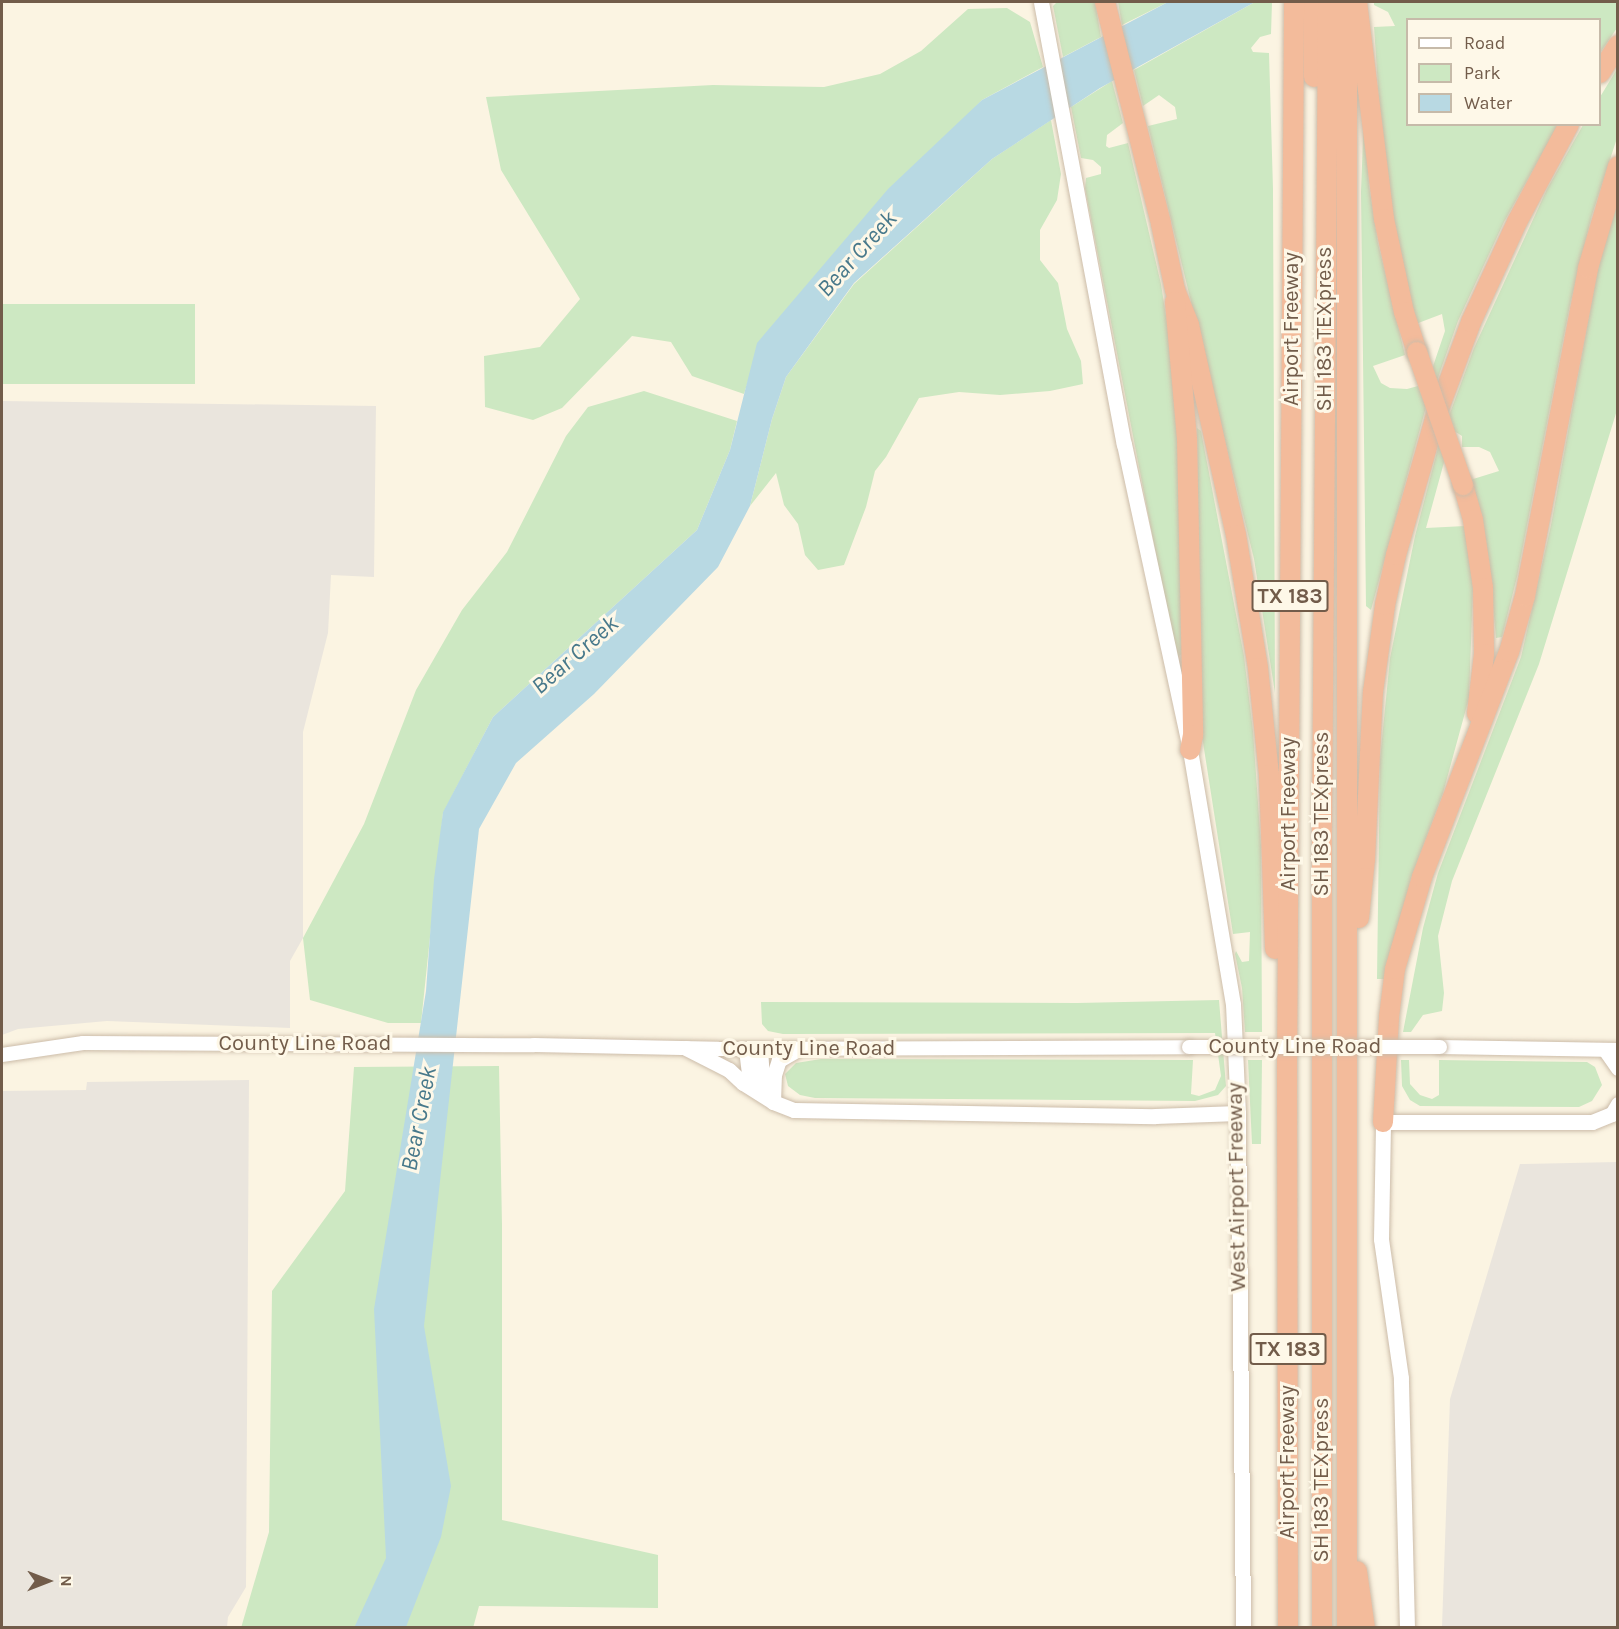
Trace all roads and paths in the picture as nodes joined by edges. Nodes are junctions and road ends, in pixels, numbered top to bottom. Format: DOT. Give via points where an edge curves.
graph roads {
  1 [pos="1041,2"];
  2 [pos="1105,2"];
  3 [pos="1283,2"];
  4 [pos="1294,2"];
  5 [pos="1314,2"];
  6 [pos="1328,2"];
  7 [pos="1347,2"];
  8 [pos="1355,14"];
  9 [pos="1321,29"];
  10 [pos="1289,38"];
  11 [pos="1617,45"];
  12 [pos="1601,70"];
  13 [pos="1568,126"];
  14 [pos="1617,166"];
  15 [pos="1175,290"];
  16 [pos="1190,750"];
  17 [pos="1470,753"];
  18 [pos="1348,1032"];
  19 [pos="686,1048"];
  20 [pos="753,1049"];
  21 [pos="798,1049"];
  22 [pos="1612,1051"];
  23 [pos="2,1055"];
  24 [pos="1617,1068"];
  25 [pos="1287,1071"];
  26 [pos="773,1102"];
  27 [pos="1617,1104"];
  28 [pos="1238,1113"];
  29 [pos="1383,1122"];
  30 [pos="1348,1506"];
  31 [pos="1243,1628"];
  32 [pos="1288,1628"];
  33 [pos="1311,1628"];
  34 [pos="1322,1628"];
  35 [pos="1347,1628"];
  36 [pos="1365,1628"];
  37 [pos="1407,1628"];
  1 -- 16 [label="main road" via="1130,474"];
  2 -- 15 [label="highway"];
  3 -- 10 [label="highway"];
  4 -- 10 [label="highway, Airport Freeway / TX 183"];
  5 -- 9 [label="highway, SH 183 TEXpress"];
  6 -- 9 [label="highway, SH 183 TEXpress"];
  7 -- 8 [label="highway, TX 183"];
  8 -- 17 [label="highway, bridge" via="1384,219 1404,312 1463,485 1479,553 1485,621 1480,693"];
  8 -- 18 [label="highway, TX 183"];
  9 -- 33 [label="highway, SH 183 TEXpress" via="1310,818"];
  9 -- 34 [label="highway, SH 183 TEXpress"];
  10 -- 25 [label="highway, Airport Freeway / TX 183" via="1293,121"];
  11 -- 12 [label="highway"];
  13 -- 18 [label="highway" via="1517,222 1471,322 1432,430 1396,555 1373,692 1365,859"];
  14 -- 17 [label="highway" via="1586,278 1525,597 1509,652"];
  15 -- 16 [label="highway" via="1187,440 1193,735"];
  15 -- 25 [label="highway" via="1189,325 1218,453 1258,668 1269,775 1276,951"];
  16 -- 28 [label="main road, West Airport Freeway" via="1233,1004"];
  17 -- 29 [label="highway" via="1422,877 1395,969"];
  18 -- 30 [label="highway, TX 183"];
  19 -- 20 [label="street, County Line Road"];
  19 -- 23 [label="street, County Line Road" via="83,1043"];
  19 -- 26 [label="main road" via="729,1070"];
  20 -- 21 [label="street, County Line Road"];
  20 -- 26 [label="main road" via="750,1083"];
  21 -- 22 [label="street, County Line Road, bridge" via="1440,1047"];
  21 -- 26 [label="main road" via="779,1059"];
  22 -- 24 [label="main road"];
  25 -- 32 [label="highway, Airport Freeway / TX 183"];
  26 -- 28 [label="main road" via="794,1110 1155,1116"];
  27 -- 29 [label="main road" via="1612,1114 1592,1122"];
  28 -- 31 [label="main road, West Airport Freeway"];
  29 -- 37 [label="main road" via="1381,1239 1401,1378"];
  30 -- 35 [label="highway, TX 183"];
  30 -- 36 [label="highway"];
}
